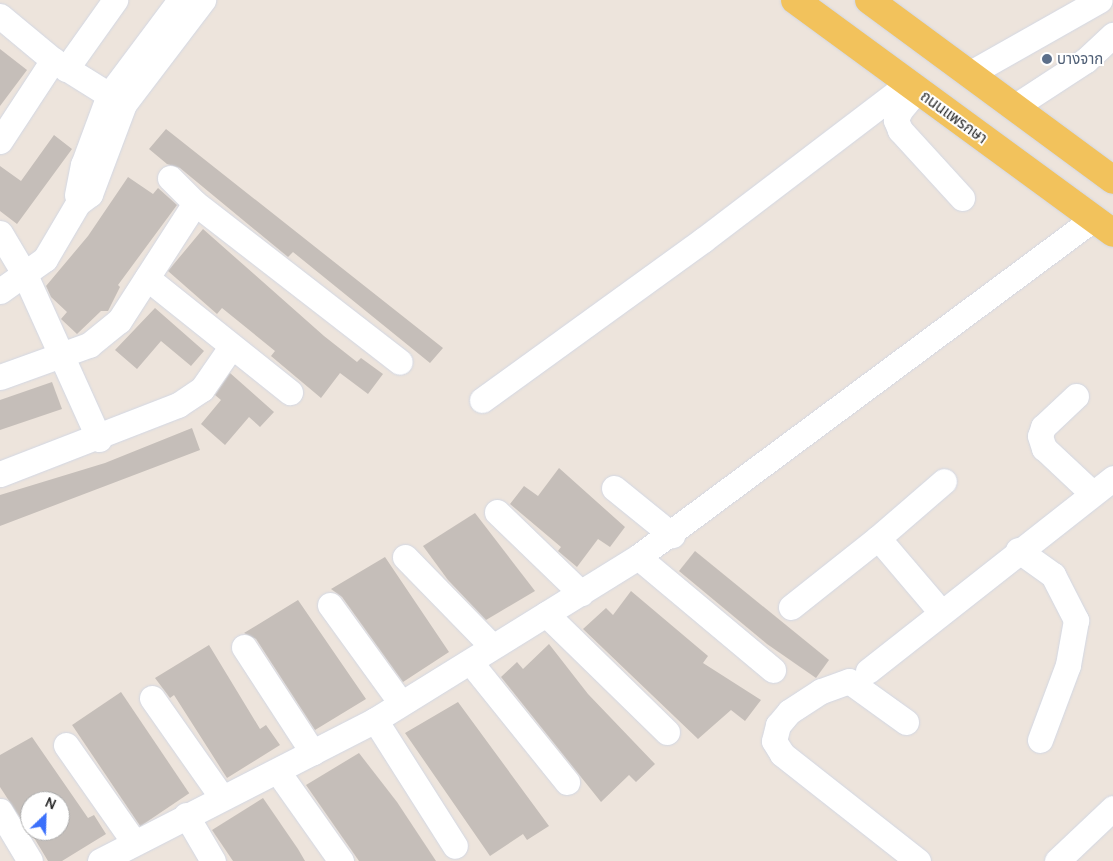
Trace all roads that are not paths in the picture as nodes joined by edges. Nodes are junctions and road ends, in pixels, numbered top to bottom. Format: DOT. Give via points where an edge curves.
graph roads {
  1 [pos="115,0"];
  2 [pos="180,0"];
  3 [pos="203,0"];
  4 [pos="795,0"];
  5 [pos="869,0"];
  6 [pos="1100,0"];
  7 [pos="0,16"];
  8 [pos="1113,35"];
  9 [pos="59,65"];
  10 [pos="969,74"];
  11 [pos="913,87"];
  12 [pos="116,99"];
  13 [pos="1014,107"];
  14 [pos="0,141"];
  15 [pos="170,178"];
  16 [pos="1113,180"];
  17 [pos="962,198"];
  18 [pos="195,203"];
  19 [pos="1103,226"];
  20 [pos="0,233"];
  21 [pos="25,275"];
  22 [pos="147,278"];
  23 [pos="0,291"];
  24 [pos="231,347"];
  25 [pos="61,354"];
  26 [pos="400,362"];
  27 [pos="0,377"];
  28 [pos="290,392"];
  29 [pos="1076,396"];
  30 [pos="482,400"];
  31 [pos="99,439"];
  32 [pos="0,474"];
  33 [pos="1113,478"];
  34 [pos="944,481"];
  35 [pos="614,488"];
  36 [pos="1092,493"];
  37 [pos="497,512"];
  38 [pos="672,535"];
  39 [pos="878,538"];
  40 [pos="1018,550"];
  41 [pos="405,557"];
  42 [pos="638,557"];
  43 [pos="581,593"];
  44 [pos="330,605"];
  45 [pos="791,607"];
  46 [pos="941,612"];
  47 [pos="546,614"];
  48 [pos="492,646"];
  49 [pos="244,647"];
  50 [pos="471,663"];
  51 [pos="773,670"];
  52 [pos="868,671"];
  53 [pos="152,698"];
  54 [pos="401,703"];
  55 [pos="375,720"];
  56 [pos="906,722"];
  57 [pos="668,732"];
  58 [pos="1040,740"];
  59 [pos="66,745"];
  60 [pos="314,753"];
  61 [pos="278,772"];
  62 [pos="567,782"];
  63 [pos="221,796"];
  64 [pos="1113,808"];
  65 [pos="0,811"];
  66 [pos="186,815"];
  67 [pos="134,842"];
  68 [pos="456,846"];
  69 [pos="30,861"];
  70 [pos="100,861"];
  71 [pos="213,861"];
  72 [pos="341,861"];
  73 [pos="918,861"];
  74 [pos="1057,861"];
  1 -- 9 [label="street"];
  2 -- 12 [label="street"];
  3 -- 12 [label="street"];
  4 -- 11 [label="main road, ถนนแพรกษา"];
  5 -- 10 [label="main road"];
  6 -- 10 [label="street"];
  7 -- 9 [label="street"];
  8 -- 13 [label="street" via="1086,60"];
  9 -- 12 [label="street"];
  9 -- 14 [label="street"];
  10 -- 13 [label="main road"];
  11 -- 17 [label="street" via="896,120 900,130"];
  11 -- 19 [label="main road, ถนนแพรกษา"];
  11 -- 30 [label="street"];
  12 -- 21 [label="street" via="83,165 76,190 78,203 45,259"];
  13 -- 16 [label="main road"];
  15 -- 18 [label="street"];
  18 -- 22 [label="street"];
  18 -- 26 [label="street"];
  19 -- 38 [label="street"];
  20 -- 21 [label="street"];
  21 -- 23 [label="street"];
  21 -- 25 [label="street"];
  22 -- 24 [label="street"];
  22 -- 25 [label="street" via="119,322 89,345"];
  24 -- 28 [label="street"];
  24 -- 31 [label="street" via="202,389 178,406"];
  25 -- 27 [label="street"];
  25 -- 31 [label="street"];
  29 -- 36 [label="street" via="1043,427 1040,436 1044,448"];
  31 -- 32 [label="street"];
  33 -- 36 [label="street"];
  34 -- 39 [label="street"];
  35 -- 38 [label="street"];
  36 -- 40 [label="street"];
  37 -- 43 [label="street"];
  38 -- 42 [label="street"];
  39 -- 45 [label="street"];
  39 -- 46 [label="street"];
  40 -- 46 [label="street"];
  40 -- 58 [label="street" via="1053,575 1076,620 1068,665"];
  41 -- 48 [label="street"];
  42 -- 43 [label="street"];
  42 -- 51 [label="street"];
  43 -- 47 [label="street"];
  44 -- 54 [label="street"];
  46 -- 52 [label="street"];
  47 -- 48 [label="street"];
  47 -- 57 [label="street"];
  48 -- 50 [label="street"];
  49 -- 60 [label="street"];
  50 -- 54 [label="street"];
  50 -- 62 [label="street"];
  53 -- 63 [label="street"];
  54 -- 55 [label="street"];
  55 -- 60 [label="street"];
  55 -- 68 [label="street"];
  56 -- 73 [label="street" via="849,681 821,691 789,712 778,724 774,741 782,754"];
  59 -- 67 [label="street"];
  60 -- 61 [label="street"];
  61 -- 63 [label="street"];
  61 -- 72 [label="street"];
  63 -- 66 [label="street"];
  64 -- 74 [label="street"];
  65 -- 69 [label="street"];
  66 -- 67 [label="street"];
  66 -- 71 [label="street"];
  67 -- 70 [label="street"];
}
